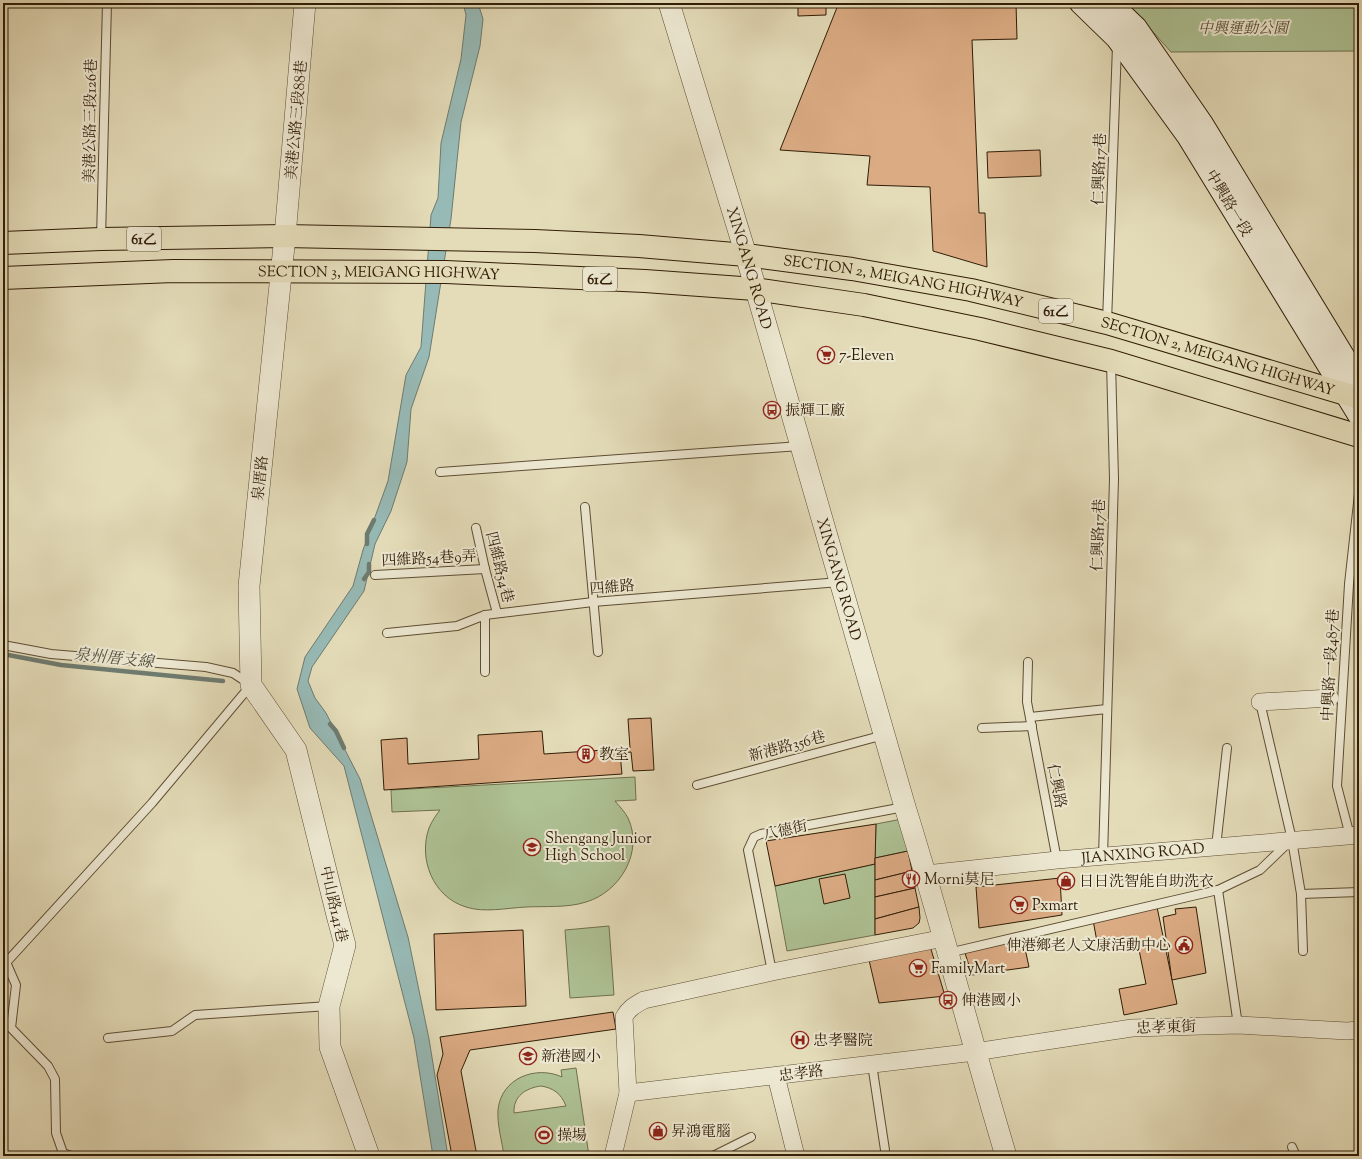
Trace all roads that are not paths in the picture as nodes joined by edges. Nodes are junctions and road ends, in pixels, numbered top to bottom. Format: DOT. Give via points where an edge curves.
graph roads {
  1 [pos="107,3"];
  2 [pos="305,3"];
  3 [pos="669,3"];
  4 [pos="1081,3"];
  5 [pos="1110,3"];
  6 [pos="1126,33"];
  7 [pos="286,236"];
  8 [pos="101,239"];
  9 [pos="3,243"];
  10 [pos="746,255"];
  11 [pos="281,272"];
  12 [pos="3,278"];
  13 [pos="755,289"];
  14 [pos="1107,323"];
  15 [pos="1111,361"];
  16 [pos="1355,392"];
  17 [pos="1359,415"];
  18 [pos="1359,436"];
  19 [pos="800,446"];
  20 [pos="440,472"];
  21 [pos="1359,494"];
  22 [pos="585,507"];
  23 [pos="476,528"];
  24 [pos="485,569"];
  25 [pos="375,575"];
  26 [pos="841,582"];
  27 [pos="593,602"];
  28 [pos="497,613"];
  29 [pos="485,615"];
  30 [pos="387,633"];
  31 [pos="3,646"];
  32 [pos="598,652"];
  33 [pos="1028,662"];
  34 [pos="485,672"];
  35 [pos="251,685"];
  36 [pos="1330,698"];
  37 [pos="1260,702"];
  38 [pos="1107,709"];
  39 [pos="1030,717"];
  40 [pos="1032,726"];
  41 [pos="982,728"];
  42 [pos="885,735"];
  43 [pos="1227,748"];
  44 [pos="697,785"];
  45 [pos="905,807"];
  46 [pos="1354,835"];
  47 [pos="1292,840"];
  48 [pos="1216,847"];
  49 [pos="1103,857"];
  50 [pos="1057,860"];
  51 [pos="926,874"];
  52 [pos="1218,890"];
  53 [pos="1359,892"];
  54 [pos="1301,894"];
  55 [pos="946,946"];
  56 [pos="1303,951"];
  57 [pos="5,964"];
  58 [pos="772,972"];
  59 [pos="329,1006"];
  60 [pos="1238,1025"];
  61 [pos="1359,1030"];
  62 [pos="108,1038"];
  63 [pos="975,1052"];
  64 [pos="872,1064"];
  65 [pos="776,1076"];
  66 [pos="628,1093"];
  67 [pos="751,1137"];
  68 [pos="1292,1147"];
  69 [pos="885,1150"];
  70 [pos="70,1156"];
  71 [pos="370,1156"];
  72 [pos="613,1156"];
  73 [pos="713,1156"];
  74 [pos="794,1156"];
  75 [pos="1006,1156"];
  76 [pos="1296,1156"];
  1 -- 8 [label="lane, 美港公路三段126巷"];
  2 -- 7 [label="street, 美港公路三段88巷"];
  3 -- 10 [label="street, XINGANG ROAD"];
  4 -- 6 [label="main road, 中興路一段"];
  5 -- 6 [label="main road, 中興路一段"];
  6 -- 14 [label="lane, 仁興路17巷"];
  6 -- 16 [label="main road, 中興路一段" via="1188,136"];
  7 -- 8 [label="main road, 61乙"];
  7 -- 10 [label="main road, 61乙" via="534,241"];
  7 -- 11 [label="street, 美港公路三段88巷"];
  8 -- 9 [label="main road, 61乙"];
  10 -- 13 [label="street, XINGANG ROAD"];
  10 -- 14 [label="main road, SECTION 2, MEIGANG HIGHWAY / 61乙" via="852,269 971,290"];
  11 -- 12 [label="main road, SECTION 3, MEIGANG HIGHWAY / 61乙" via="173,271"];
  11 -- 13 [label="main road, SECTION 3, MEIGANG HIGHWAY / 61乙" via="436,272 645,281"];
  11 -- 35 [label="street, 泉厝路" via="249,586"];
  13 -- 15 [label="main road, SECTION 2, MEIGANG HIGHWAY / 61乙" via="864,305 980,328"];
  13 -- 19 [label="street, XINGANG ROAD"];
  14 -- 16 [label="main road, SECTION 2, MEIGANG HIGHWAY / 61乙"];
  15 -- 18 [label="main road, SECTION 2, MEIGANG HIGHWAY / 61乙"];
  15 -- 38 [label="lane, 仁興路17巷" via="1114,479"];
  16 -- 17 [label="main road, 中興路一段"];
  19 -- 20 [label="lane"];
  19 -- 26 [label="street, XINGANG ROAD"];
  21 -- 46 [label="lane, 中興路一段487巷" via="1349,584 1337,786"];
  22 -- 27 [label="lane"];
  23 -- 24 [label="lane, 四維路54巷"];
  24 -- 25 [label="lane, 四維路54巷9弄"];
  24 -- 28 [label="lane, 四維路54巷"];
  26 -- 27 [label="lane, 四維路"];
  26 -- 42 [label="street, XINGANG ROAD"];
  27 -- 28 [label="lane, 四維路"];
  27 -- 32 [label="lane"];
  28 -- 29 [label="lane, 四維路"];
  29 -- 30 [label="lane, 四維路" via="456,626"];
  29 -- 34 [label="lane"];
  31 -- 35 [label="lane" via="51,654 206,667 233,674"];
  33 -- 39 [label="lane, 仁興路" via="1027,702"];
  35 -- 57 [label="lane" via="152,803"];
  35 -- 59 [label="street, 中山路141巷" via="296,750 338,915 345,945"];
  36 -- 37 [label="street"];
  37 -- 47 [label="lane"];
  38 -- 39 [label="lane"];
  38 -- 49 [label="lane, 仁興路17巷"];
  39 -- 40 [label="lane, 仁興路"];
  40 -- 41 [label="lane"];
  40 -- 50 [label="lane, 仁興路"];
  42 -- 44 [label="lane, 新港路356巷"];
  42 -- 45 [label="street, XINGANG ROAD"];
  43 -- 48 [label="lane"];
  45 -- 51 [label="street, XINGANG ROAD"];
  45 -- 58 [label="lane, 八德街" via="754,837 748,850"];
  46 -- 47 [label="street, JIANXING ROAD"];
  47 -- 48 [label="street, JIANXING ROAD"];
  47 -- 52 [label="lane" via="1260,870"];
  47 -- 54 [label="lane"];
  48 -- 49 [label="street, JIANXING ROAD"];
  49 -- 50 [label="street, JIANXING ROAD"];
  50 -- 51 [label="street, JIANXING ROAD"];
  51 -- 55 [label="street, XINGANG ROAD"];
  52 -- 55 [label="lane"];
  52 -- 60 [label="lane"];
  53 -- 54 [label="lane"];
  54 -- 56 [label="lane"];
  55 -- 58 [label="street"];
  55 -- 63 [label="street, XINGANG ROAD"];
  57 -- 70 [label="lane" via="16,985 11,1028 48,1066 55,1079 56,1133 64,1153"];
  58 -- 66 [label="street" via="644,1000 628,1010 624,1017"];
  59 -- 62 [label="lane" via="195,1015 172,1030"];
  59 -- 71 [label="street, 中山路141巷" via="330,1047"];
  60 -- 61 [label="street, 忠孝東街"];
  60 -- 63 [label="street, 忠孝東街" via="1132,1028"];
  63 -- 64 [label="street, 忠孝路"];
  63 -- 75 [label="street, XINGANG ROAD"];
  64 -- 65 [label="street, 忠孝路"];
  64 -- 69 [label="lane"];
  65 -- 66 [label="street, 忠孝路"];
  65 -- 74 [label="street"];
  66 -- 72 [label="street"];
  67 -- 73 [label="lane"];
  68 -- 76 [label="lane"];
}
